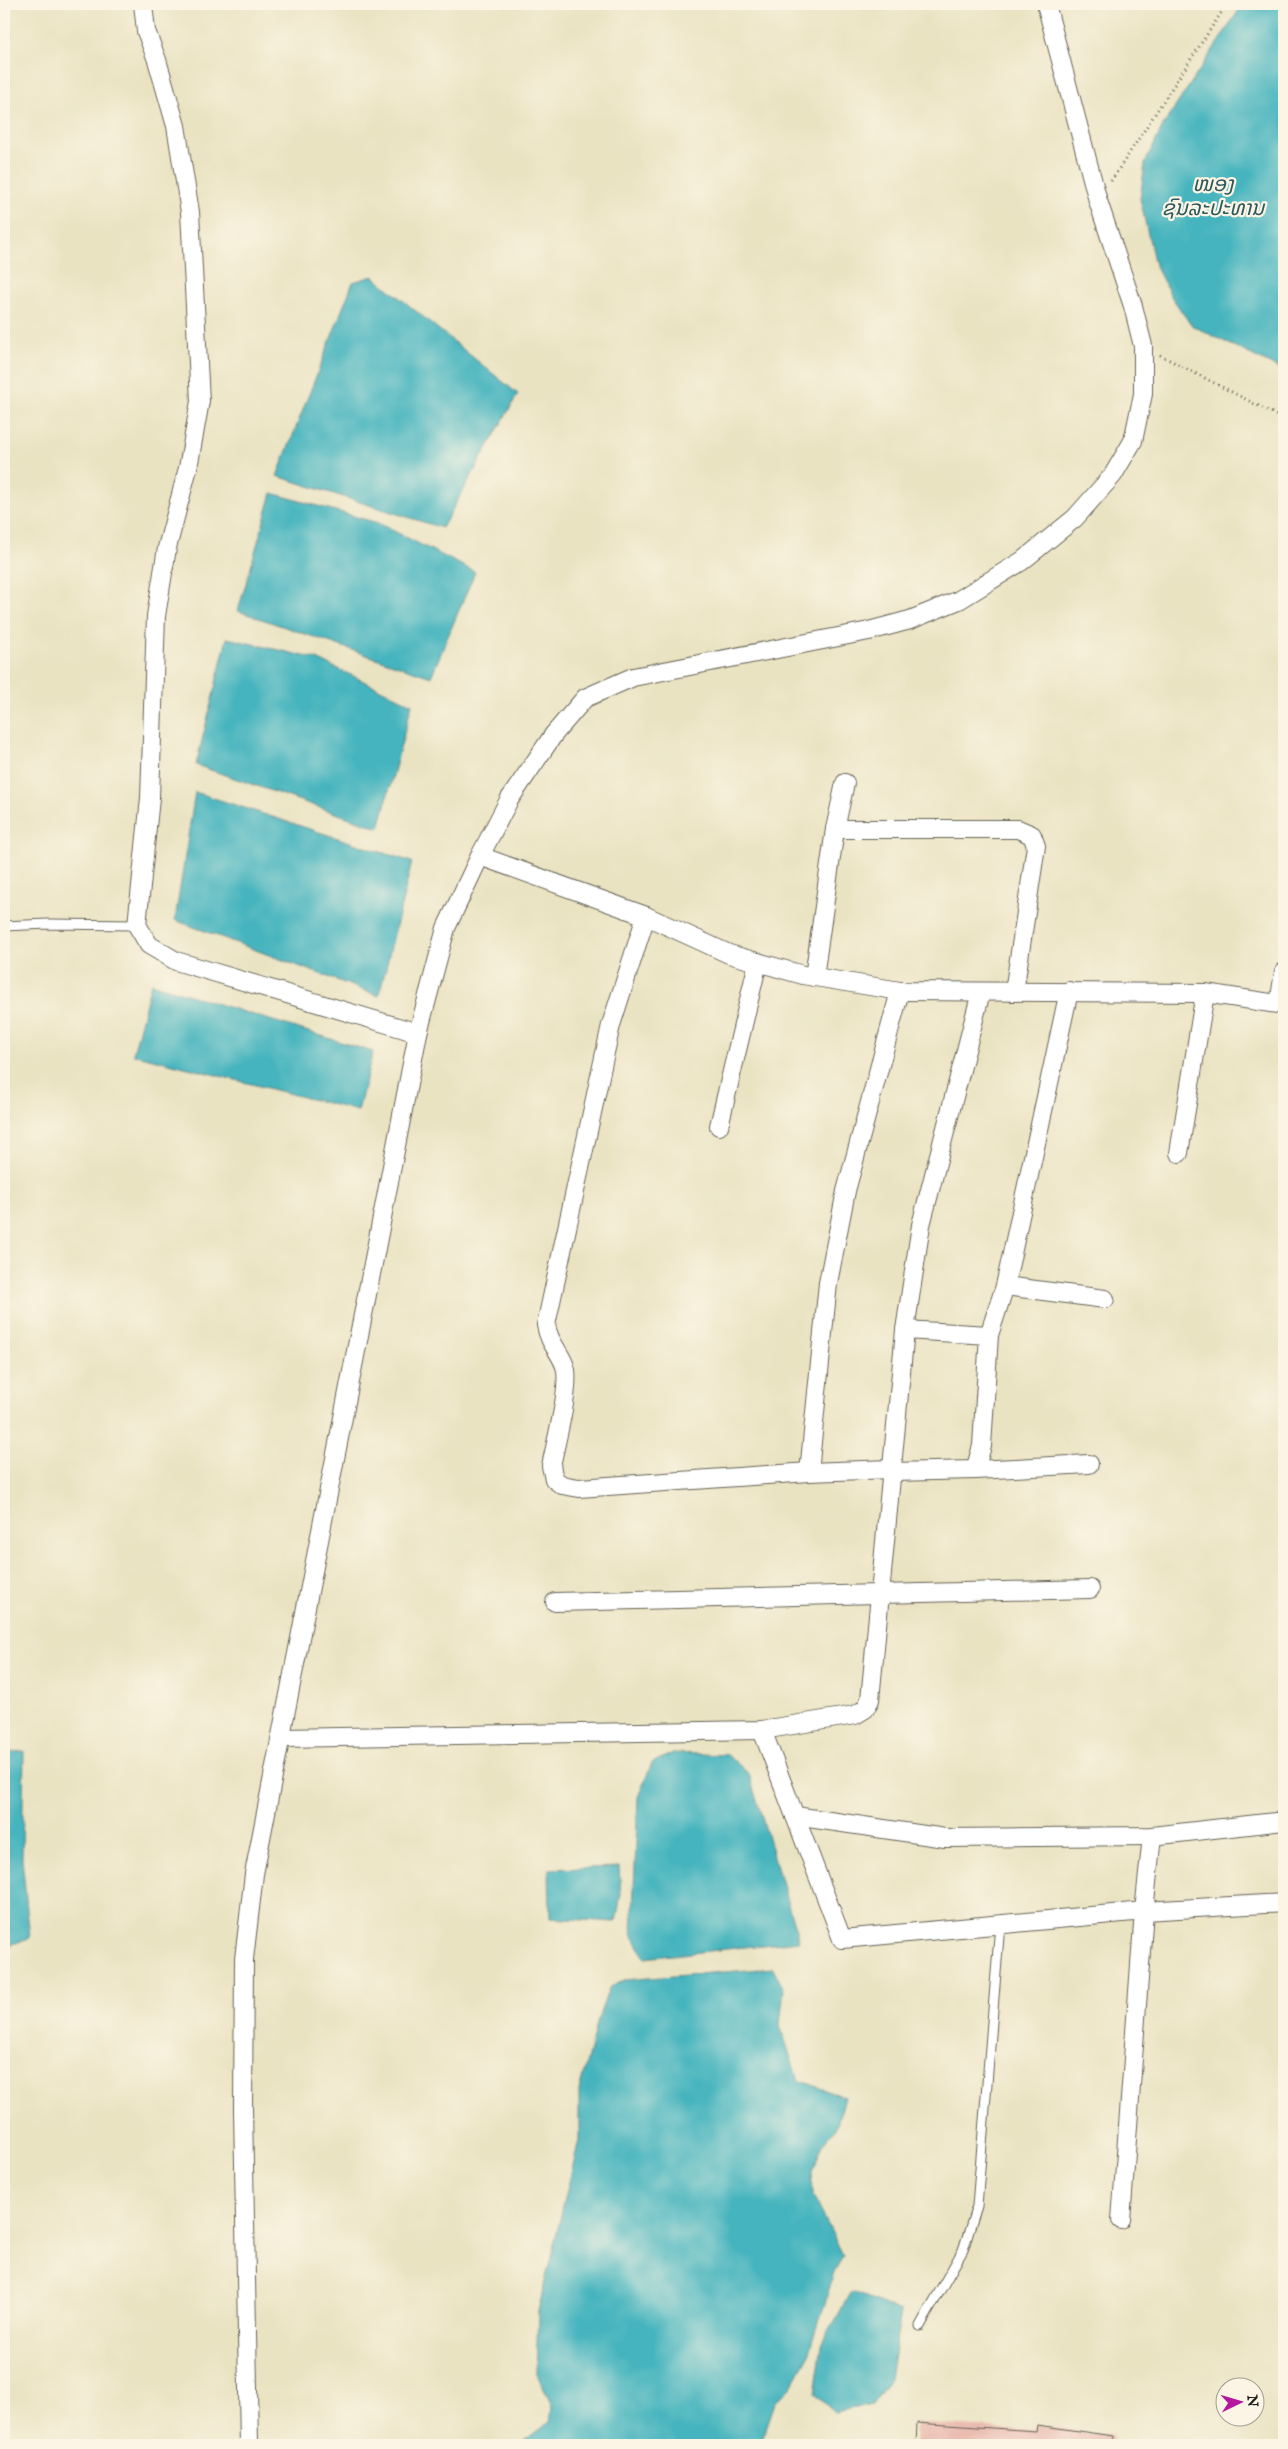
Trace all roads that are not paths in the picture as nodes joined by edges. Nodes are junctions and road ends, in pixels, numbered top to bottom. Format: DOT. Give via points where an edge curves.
graph roads {
  1 [pos="143,4"];
  2 [pos="1046,4"];
  3 [pos="845,783"];
  4 [pos="835,829"];
  5 [pos="480,856"];
  6 [pos="646,916"];
  7 [pos="137,925"];
  8 [pos="4,926"];
  9 [pos="758,962"];
  10 [pos="1284,972"];
  11 [pos="814,977"];
  12 [pos="900,991"];
  13 [pos="1069,991"];
  14 [pos="981,992"];
  15 [pos="1014,992"];
  16 [pos="1204,993"];
  17 [pos="1282,1004"];
  18 [pos="418,1033"];
  19 [pos="719,1126"];
  20 [pos="1179,1153"];
  21 [pos="1005,1286"];
  22 [pos="1105,1299"];
  23 [pos="905,1330"];
  24 [pos="989,1335"];
  25 [pos="1089,1464"];
  26 [pos="975,1470"];
  27 [pos="891,1471"];
  28 [pos="809,1472"];
  29 [pos="1090,1590"];
  30 [pos="879,1595"];
  31 [pos="555,1602"];
  32 [pos="762,1730"];
  33 [pos="281,1738"];
  34 [pos="795,1816"];
  35 [pos="1284,1821"];
  36 [pos="1152,1836"];
  37 [pos="1284,1902"];
  38 [pos="1144,1911"];
  39 [pos="1000,1924"];
  40 [pos="1121,2220"];
  41 [pos="920,2326"];
  42 [pos="249,2445"];
  1 -- 7 [label="street" via="146,31 158,60 176,126 190,212 200,401 188,468 167,548 156,616 150,798"];
  2 -- 5 [label="street" via="1098,201 1143,346 1143,394 1133,440 1114,476 1076,518 1022,561 959,600 910,620 869,630 632,677 585,698 554,734 509,800"];
  3 -- 4 [label="street"];
  4 -- 11 [label="street"];
  4 -- 15 [label="street" via="1018,829 1032,835 1036,846"];
  5 -- 6 [label="street"];
  5 -- 18 [label="street" via="446,928"];
  6 -- 9 [label="street" via="729,954"];
  6 -- 28 [label="street" via="610,1025 546,1325 548,1338 565,1368 567,1382 551,1466 554,1479 562,1485 579,1488"];
  7 -- 8 [label="lane"];
  7 -- 18 [label="street" via="149,945 176,961"];
  9 -- 11 [label="street"];
  9 -- 19 [label="street"];
  10 -- 17 [label="street"];
  11 -- 12 [label="street"];
  12 -- 14 [label="street"];
  12 -- 28 [label="street" via="846,1191 828,1283"];
  13 -- 15 [label="street"];
  13 -- 16 [label="street"];
  13 -- 21 [label="street"];
  14 -- 15 [label="street"];
  14 -- 23 [label="street" via="921,1225"];
  16 -- 17 [label="street"];
  16 -- 20 [label="street"];
  18 -- 33 [label="street"];
  21 -- 22 [label="street"];
  21 -- 24 [label="street"];
  23 -- 24 [label="street"];
  23 -- 27 [label="street"];
  24 -- 26 [label="street" via="982,1446"];
  25 -- 26 [label="street"];
  26 -- 27 [label="street"];
  27 -- 28 [label="street"];
  27 -- 30 [label="street"];
  29 -- 30 [label="street"];
  30 -- 31 [label="street"];
  30 -- 32 [label="street" via="870,1700 866,1709 855,1715"];
  32 -- 33 [label="street"];
  32 -- 34 [label="street"];
  33 -- 42 [label="street" via="254,1874 244,1959"];
  34 -- 36 [label="street" via="945,1838"];
  34 -- 39 [label="street" via="842,1939"];
  35 -- 36 [label="street"];
  36 -- 38 [label="street"];
  37 -- 38 [label="street"];
  38 -- 39 [label="street"];
  38 -- 40 [label="street"];
  39 -- 41 [label="lane" via="977,2206 963,2250"];
}
